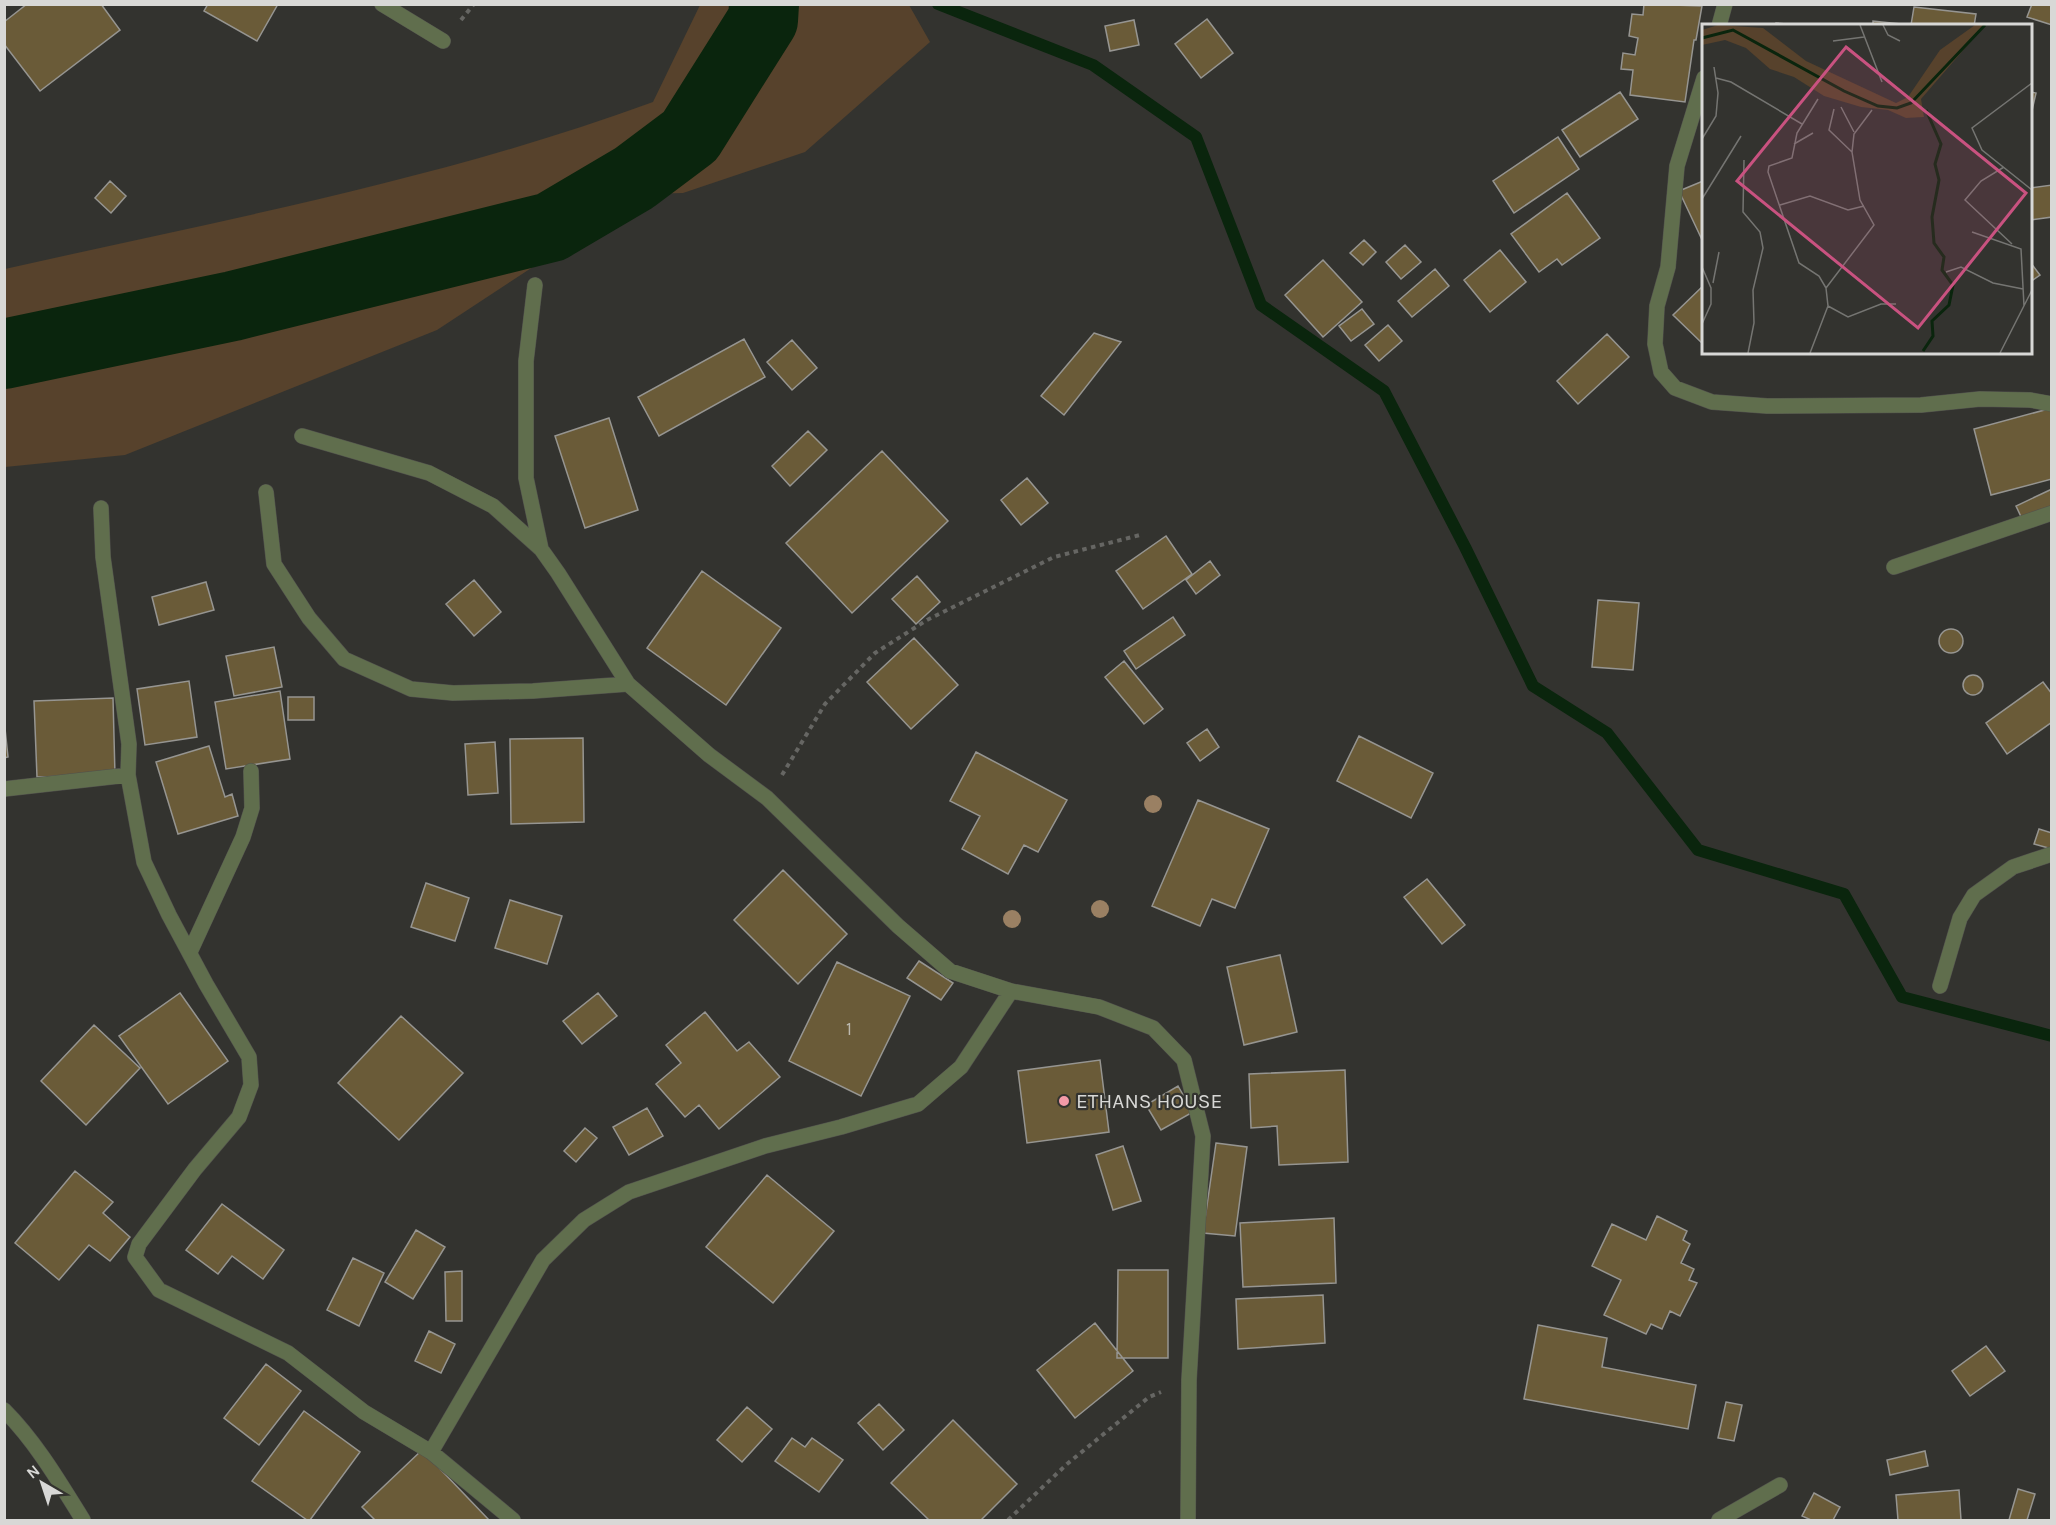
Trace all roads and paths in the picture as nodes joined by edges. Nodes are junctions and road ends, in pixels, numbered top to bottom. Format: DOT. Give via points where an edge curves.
graph roads {
  1 [pos="382,4"];
  2 [pos="1725,4"];
  3 [pos="1720,24"];
  4 [pos="444,41"];
  5 [pos="1702,85"];
  6 [pos="535,285"];
  7 [pos="2052,404"];
  8 [pos="302,436"];
  9 [pos="266,492"];
  10 [pos="100,508"];
  11 [pos="2052,513"];
  12 [pos="1140,535"];
  13 [pos="541,549"];
  14 [pos="1894,567"];
  15 [pos="628,684"];
  16 [pos="251,771"];
  17 [pos="128,775"];
  18 [pos="4,789"];
  19 [pos="767,798"];
  20 [pos="2052,854"];
  21 [pos="190,952"];
  22 [pos="1940,986"];
  23 [pos="1011,991"];
  24 [pos="1189,1380"];
  25 [pos="4,1410"];
  26 [pos="431,1452"];
  27 [pos="1780,1485"];
  28 [pos="83,1521"];
  29 [pos="513,1521"];
  30 [pos="1008,1521"];
  31 [pos="1188,1521"];
  32 [pos="1719,1521"];
  1 -- 4 [label="street"];
  2 -- 3 [label="street"];
  5 -- 7 [label="street" via="1677,166 1668,267 1657,306 1655,344 1661,372 1675,388 1712,402 1767,406 1921,405 1980,399"];
  6 -- 13 [label="street" via="525,361 526,478"];
  8 -- 13 [label="street" via="429,473 493,506"];
  9 -- 15 [label="street" via="274,564 309,618 344,659 411,689 453,693"];
  10 -- 17 [label="street" via="129,744"];
  11 -- 14 [label="street"];
  12 -- 19 [label="path" via="1054,557 927,620 875,653 825,704"];
  13 -- 15 [label="street"];
  15 -- 19 [label="street"];
  16 -- 21 [label="street" via="252,808 243,837"];
  17 -- 18 [label="street"];
  17 -- 21 [label="street" via="144,862"];
  19 -- 23 [label="street" via="898,926 950,971"];
  20 -- 22 [label="street" via="2013,867 1974,895 1960,918"];
  21 -- 26 [label="street" via="249,1057 250,1085 239,1117 139,1244 135,1257 159,1290 288,1353 364,1412"];
  23 -- 24 [label="street" via="1099,1006 1153,1028 1184,1060 1203,1136"];
  23 -- 26 [label="street" via="961,1067 918,1104 765,1146 629,1192 584,1220 543,1260"];
  24 -- 30 [label="path" via="1149,1397 1067,1464"];
  24 -- 31 [label="street"];
  25 -- 28 [label="street"];
  26 -- 29 [label="street"];
  27 -- 32 [label="street"];
}
